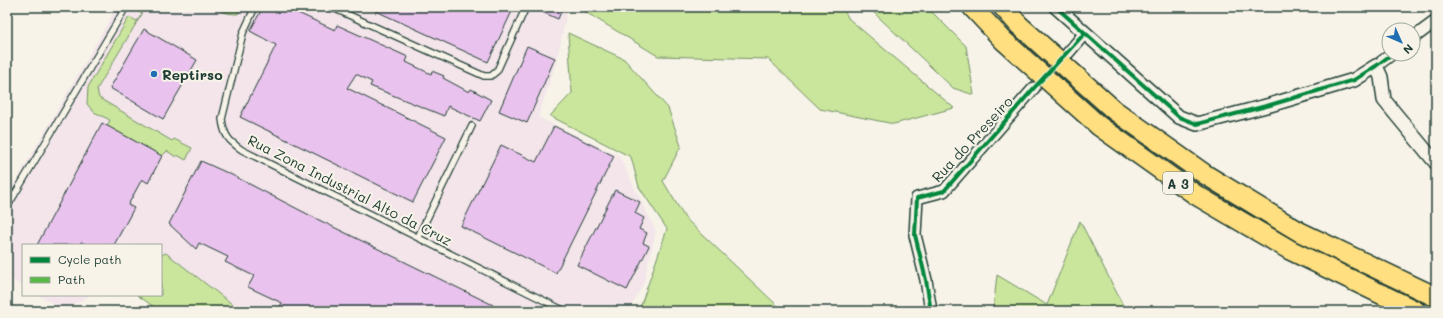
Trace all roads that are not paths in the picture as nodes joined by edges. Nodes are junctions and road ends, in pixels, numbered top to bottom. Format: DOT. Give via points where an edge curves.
graph roads {
  1 [pos="126,7"];
  2 [pos="254,7"];
  3 [pos="331,7"];
  4 [pos="526,7"];
  5 [pos="972,7"];
  6 [pos="1003,7"];
  7 [pos="1056,7"];
  8 [pos="1435,20"];
  9 [pos="1421,31"];
  10 [pos="1085,33"];
  11 [pos="1068,53"];
  12 [pos="1381,62"];
  13 [pos="1376,66"];
  14 [pos="1034,88"];
  15 [pos="472,126"];
  16 [pos="1436,164"];
  17 [pos="9,204"];
  18 [pos="418,237"];
  19 [pos="1436,297"];
  20 [pos="565,311"];
  21 [pos="931,311"];
  22 [pos="1416,311"];
  1 -- 17 [label="lane"];
  2 -- 18 [label="lane, Rua Zona Industrial Alto da Cruz" via="244,33 222,119 226,137 242,150"];
  3 -- 4 [label="lane" via="484,76 492,76 497,71"];
  5 -- 22 [label="highway, A 3" via="1002,40 1099,126 1196,195 1290,250"];
  6 -- 19 [label="highway, A 3" via="1114,110 1206,175 1300,232"];
  7 -- 10 [label="street"];
  8 -- 9 [label="street"];
  10 -- 11 [label="street"];
  10 -- 13 [label="street" via="1179,116 1197,124 1354,80"];
  12 -- 13 [label="street"];
  13 -- 16 [label="street" via="1381,77 1384,100"];
  14 -- 21 [label="street, Rua do Preseiro" via="944,191 917,198 915,235"];
  15 -- 18 [label="lane"];
  18 -- 20 [label="lane, Rua Zona Industrial Alto da Cruz"];
}
